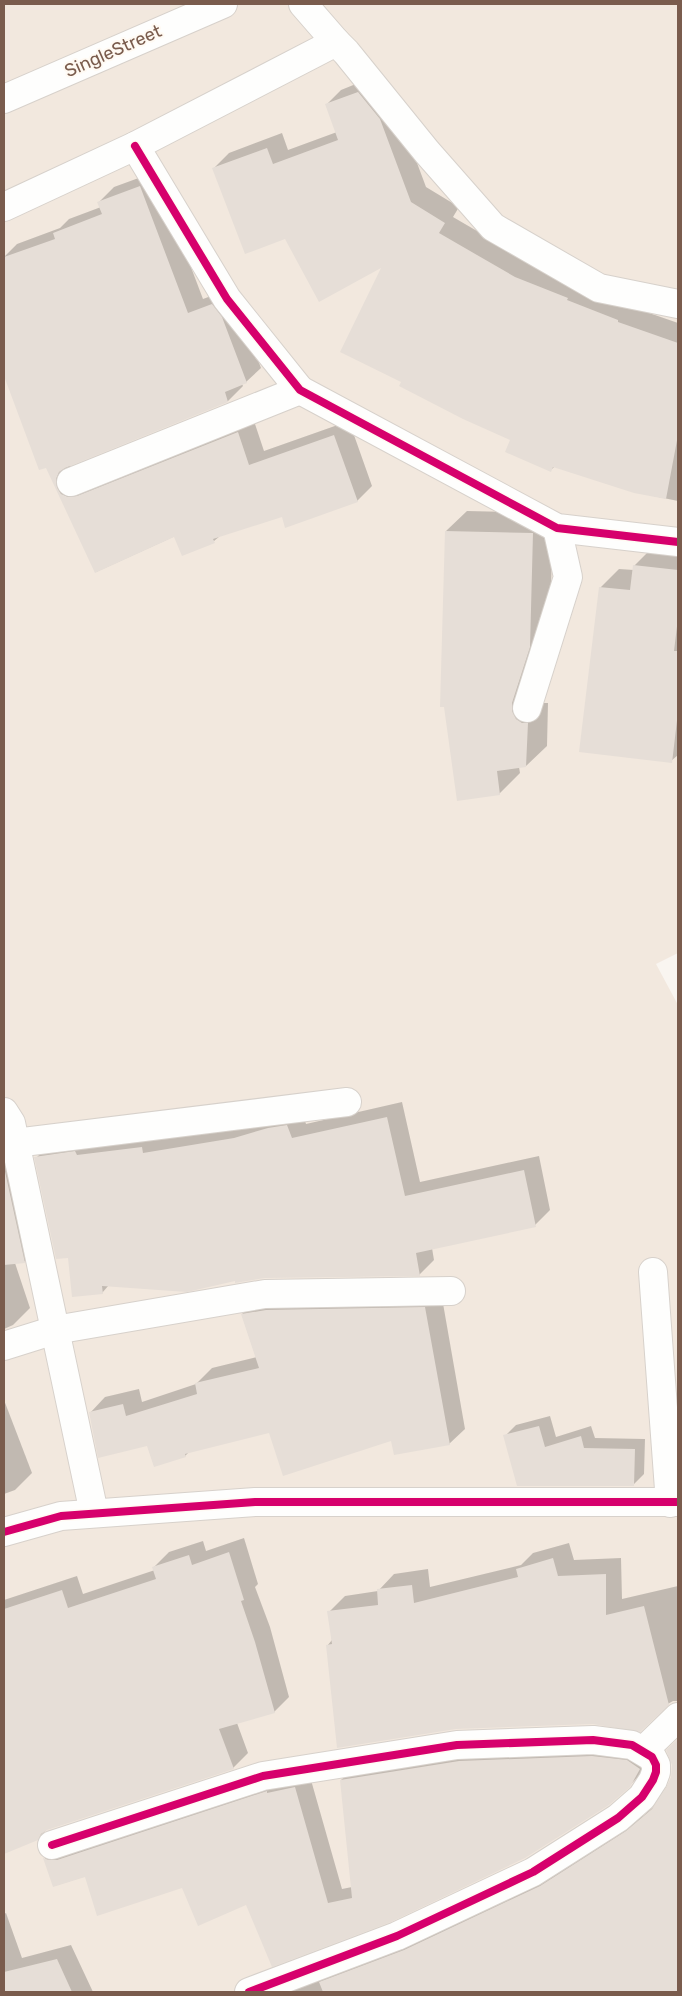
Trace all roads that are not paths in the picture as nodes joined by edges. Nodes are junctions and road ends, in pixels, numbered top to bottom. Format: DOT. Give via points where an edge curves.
graph roads {
  1 [pos="223,4"];
  2 [pos="303,4"];
  3 [pos="336,42"];
  4 [pos="4,99"];
  5 [pos="135,146"];
  6 [pos="4,207"];
  7 [pos="678,304"];
  8 [pos="300,390"];
  9 [pos="72,482"];
  10 [pos="556,528"];
  11 [pos="678,542"];
  12 [pos="527,708"];
  13 [pos="347,1102"];
  14 [pos="4,1112"];
  15 [pos="15,1143"];
  16 [pos="653,1272"];
  17 [pos="451,1291"];
  18 [pos="55,1330"];
  19 [pos="4,1346"];
  20 [pos="674,1502"];
  21 [pos="94,1513"];
  22 [pos="4,1532"];
  23 [pos="678,1717"];
  24 [pos="644,1750"];
  25 [pos="52,1845"];
  26 [pos="249,1992"];
  1 -- 4 [label="street, SingleStreet"];
  2 -- 3 [label="street"];
  3 -- 5 [label="street"];
  3 -- 7 [label="street" via="493,227 600,288"];
  5 -- 6 [label="street"];
  5 -- 8 [label="street" via="227,300"];
  8 -- 9 [label="street"];
  8 -- 10 [label="street"];
  10 -- 11 [label="street"];
  10 -- 12 [label="street" via="568,577"];
  13 -- 15 [label="street"];
  14 -- 15 [label="street" via="11,1123"];
  15 -- 18 [label="street"];
  16 -- 20 [label="street"];
  17 -- 18 [label="street" via="265,1294"];
  18 -- 19 [label="street"];
  18 -- 21 [label="street"];
  20 -- 21 [label="street" via="255,1502"];
  21 -- 22 [label="street" via="61,1516"];
  23 -- 24 [label="street"];
  24 -- 25 [label="street" via="624,1743 593,1740 457,1745 263,1776"];
  24 -- 26 [label="street" via="652,1757 656,1772 642,1797 618,1818 533,1872 397,1936"];
}
